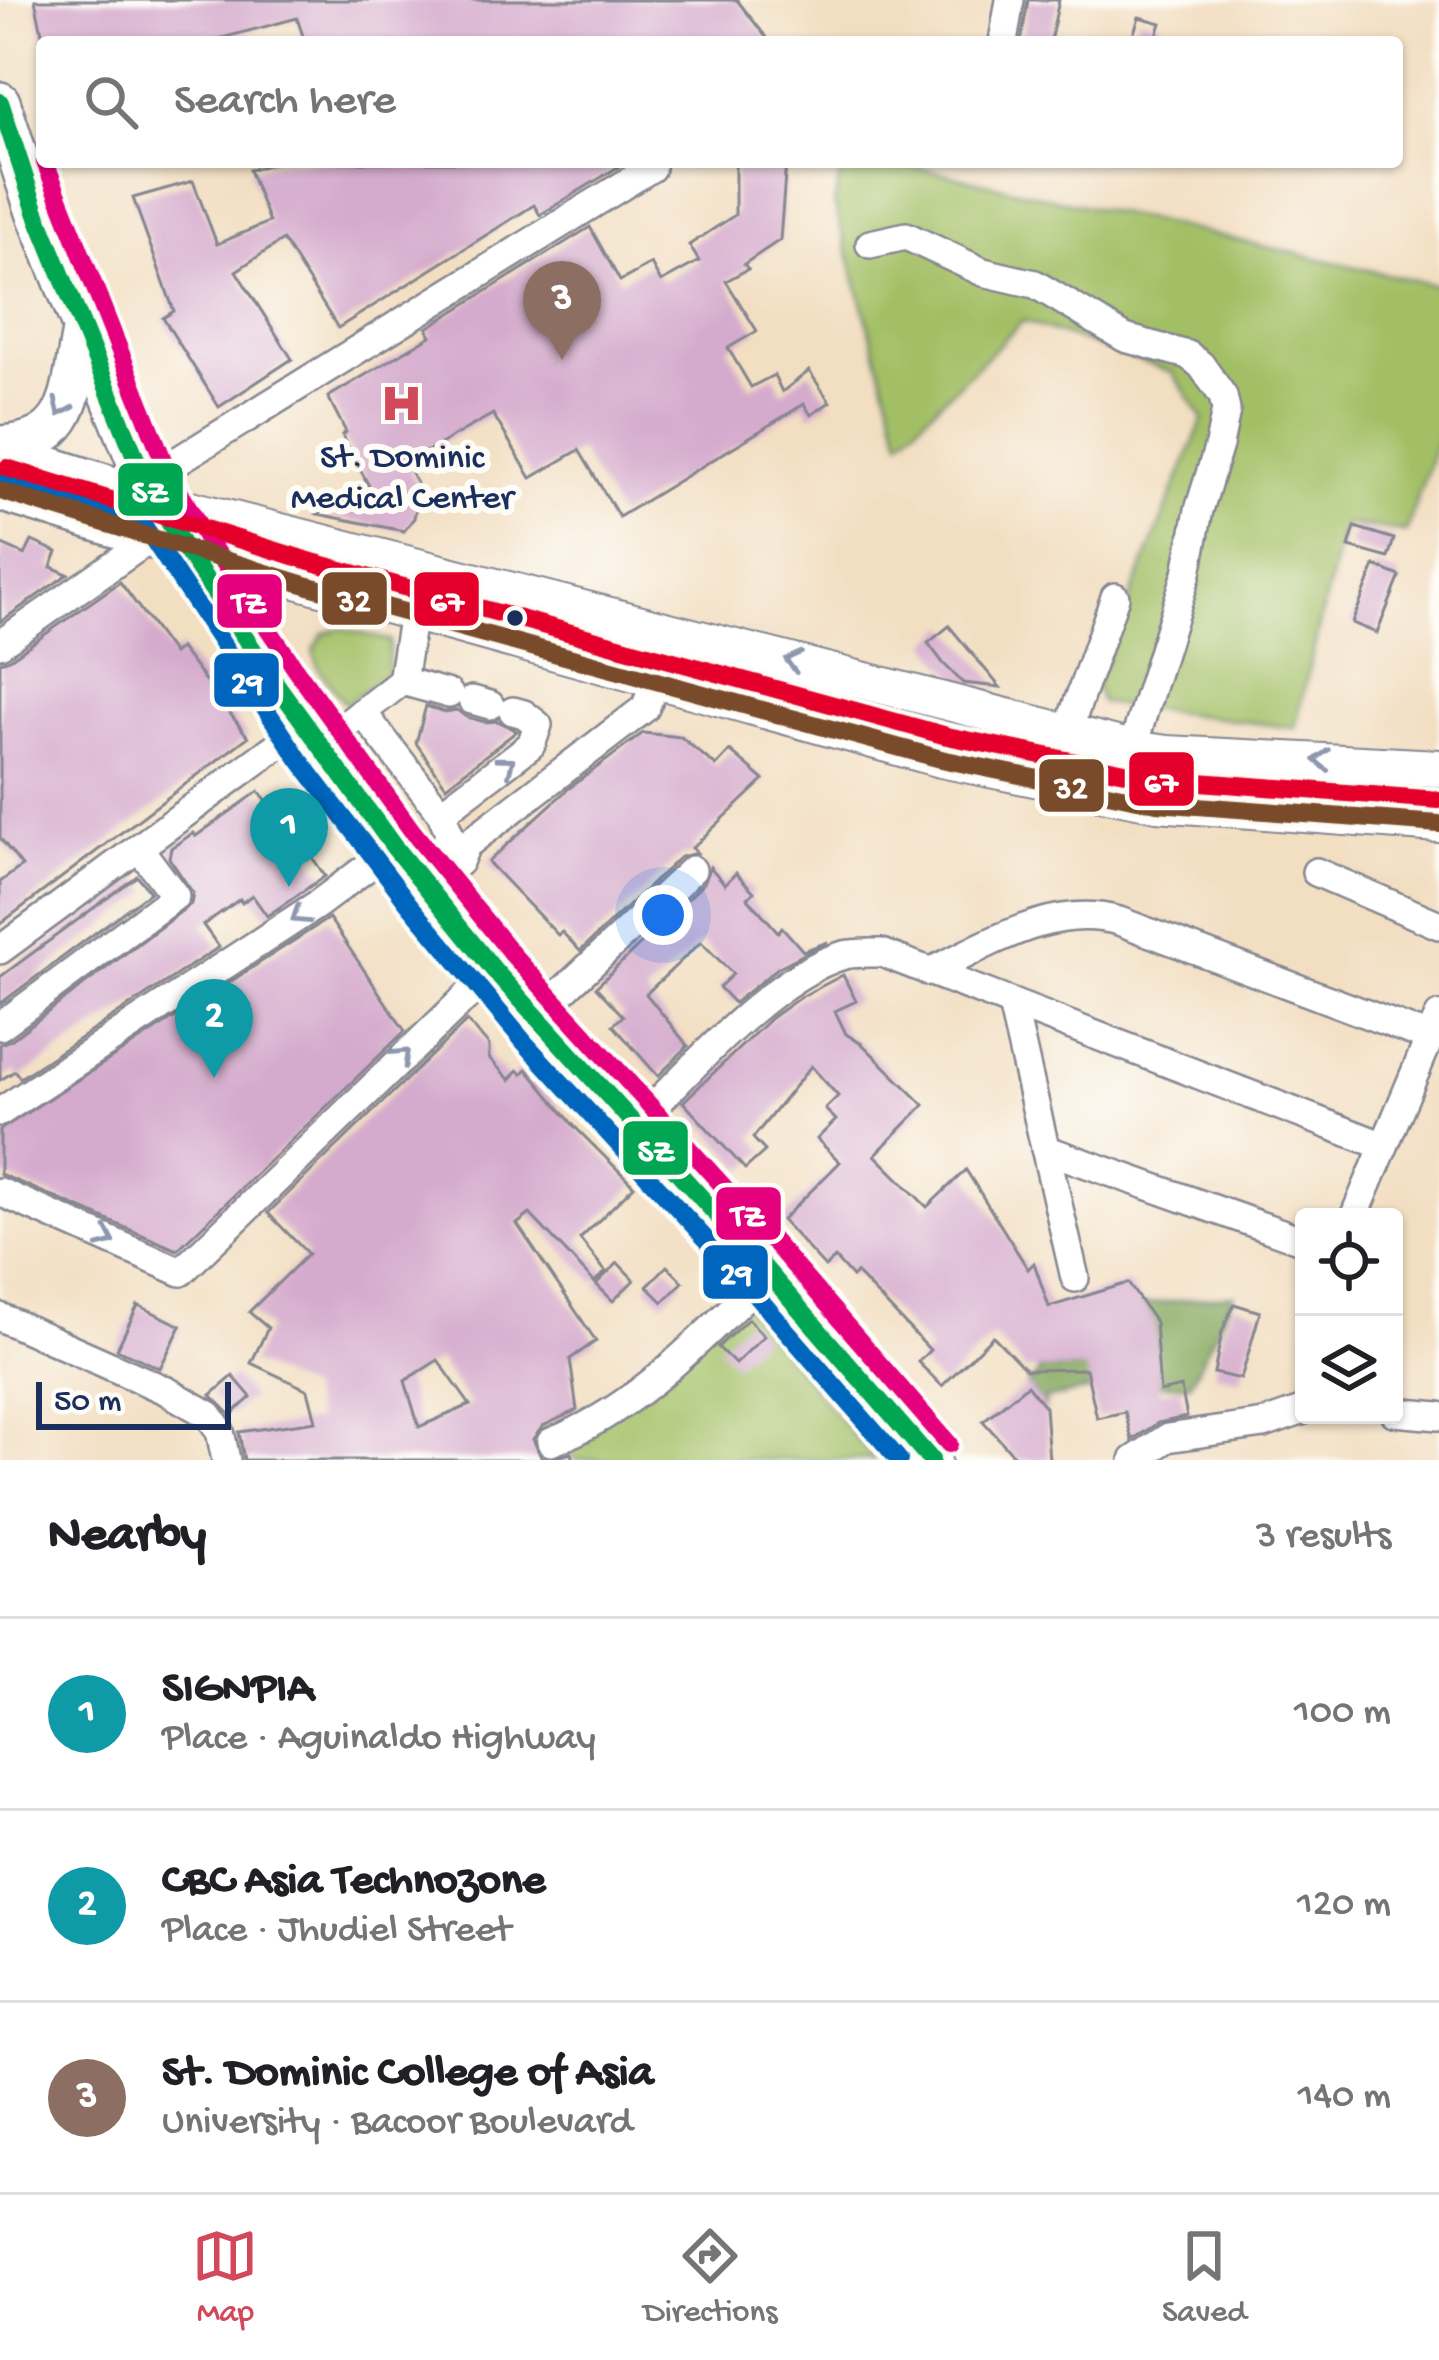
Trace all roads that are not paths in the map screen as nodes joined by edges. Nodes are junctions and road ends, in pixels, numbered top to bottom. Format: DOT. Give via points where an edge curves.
graph roads {
  1 [pos="1010,0"];
  2 [pos="1004,36"];
  3 [pos="0,102"];
  4 [pos="651,168"];
  5 [pos="870,244"];
  6 [pos="82,331"];
  7 [pos="0,448"];
  8 [pos="0,491"];
  9 [pos="159,517"];
  10 [pos="1115,597"];
  11 [pos="413,614"];
  12 [pos="677,631"];
  13 [pos="0,644"];
  14 [pos="402,681"];
  15 [pos="656,682"];
  16 [pos="906,690"];
  17 [pos="362,712"];
  18 [pos="1067,733"];
  19 [pos="312,735"];
  20 [pos="893,747"];
  21 [pos="1132,748"];
  22 [pos="1439,768"];
  23 [pos="441,813"];
  24 [pos="1439,824"];
  25 [pos="456,846"];
  26 [pos="139,848"];
  27 [pos="412,870"];
  28 [pos="692,870"];
  29 [pos="1316,872"];
  30 [pos="1439,925"];
  31 [pos="0,950"];
  32 [pos="494,970"];
  33 [pos="928,972"];
  34 [pos="1012,1004"];
  35 [pos="535,1017"];
  36 [pos="0,1026"];
  37 [pos="1434,1027"];
  38 [pos="0,1112"];
  39 [pos="634,1127"];
  40 [pos="1384,1146"];
  41 [pos="1046,1149"];
  42 [pos="0,1192"];
  43 [pos="1358,1208"];
  44 [pos="1295,1238"];
  45 [pos="769,1273"];
  46 [pos="1075,1277"];
  47 [pos="0,1317"];
  48 [pos="1295,1413"];
  49 [pos="1403,1413"];
  50 [pos="1439,1416"];
  51 [pos="551,1442"];
  52 [pos="226,1460"];
  53 [pos="931,1460"];
  54 [pos="1134,1460"];
  1 -- 2 [label="street"];
  3 -- 6 [label="highway"];
  4 -- 9 [label="street"];
  5 -- 21 [label="street" via="906,236 983,272 1035,284 1125,338 1188,355 1222,396 1226,410 1187,573"];
  6 -- 7 [label="highway, one-way" via="70,393 48,434"];
  6 -- 9 [label="highway"];
  7 -- 9 [label="highway"];
  8 -- 9 [label="highway"];
  9 -- 11 [label="main road"];
  9 -- 12 [label="main road"];
  9 -- 13 [label="street"];
  9 -- 19 [label="highway"];
  10 -- 18 [label="street"];
  11 -- 14 [label="street"];
  11 -- 15 [label="main road"];
  12 -- 15 [label="street"];
  16 -- 12 [label="main road, one-way"];
  14 -- 17 [label="street"];
  23 -- 14 [label="street, one-way" via="532,746 538,725"];
  15 -- 20 [label="main road"];
  15 -- 25 [label="street" via="645,708"];
  16 -- 18 [label="main road"];
  16 -- 20 [label="main road"];
  17 -- 19 [label="street"];
  17 -- 23 [label="street"];
  18 -- 21 [label="main road"];
  19 -- 26 [label="street"];
  19 -- 27 [label="highway"];
  20 -- 24 [label="main road" via="1157,803"];
  22 -- 21 [label="main road, one-way"];
  23 -- 25 [label="street"];
  25 -- 27 [label="street" via="459,862"];
  26 -- 31 [label="street"];
  26 -- 36 [label="street" via="175,896"];
  27 -- 32 [label="highway"];
  27 -- 38 [label="street, one-way" via="318,904"];
  28 -- 35 [label="street"];
  29 -- 30 [label="street"];
  32 -- 35 [label="highway"];
  42 -- 32 [label="street, one-way" via="181,1272"];
  33 -- 34 [label="street"];
  33 -- 37 [label="street" via="1045,920 1090,915"];
  33 -- 39 [label="street" via="881,953 846,954 814,968 757,1008"];
  34 -- 40 [label="street"];
  34 -- 41 [label="street"];
  35 -- 39 [label="highway"];
  37 -- 40 [label="street"];
  39 -- 45 [label="highway"];
  40 -- 43 [label="street"];
  41 -- 44 [label="street"];
  41 -- 46 [label="street"];
  45 -- 51 [label="street" via="635,1397"];
  45 -- 53 [label="highway"];
  47 -- 52 [label="street" via="198,1408 220,1431"];
  48 -- 54 [label="street" via="1167,1438"];
  49 -- 50 [label="street"];
}
